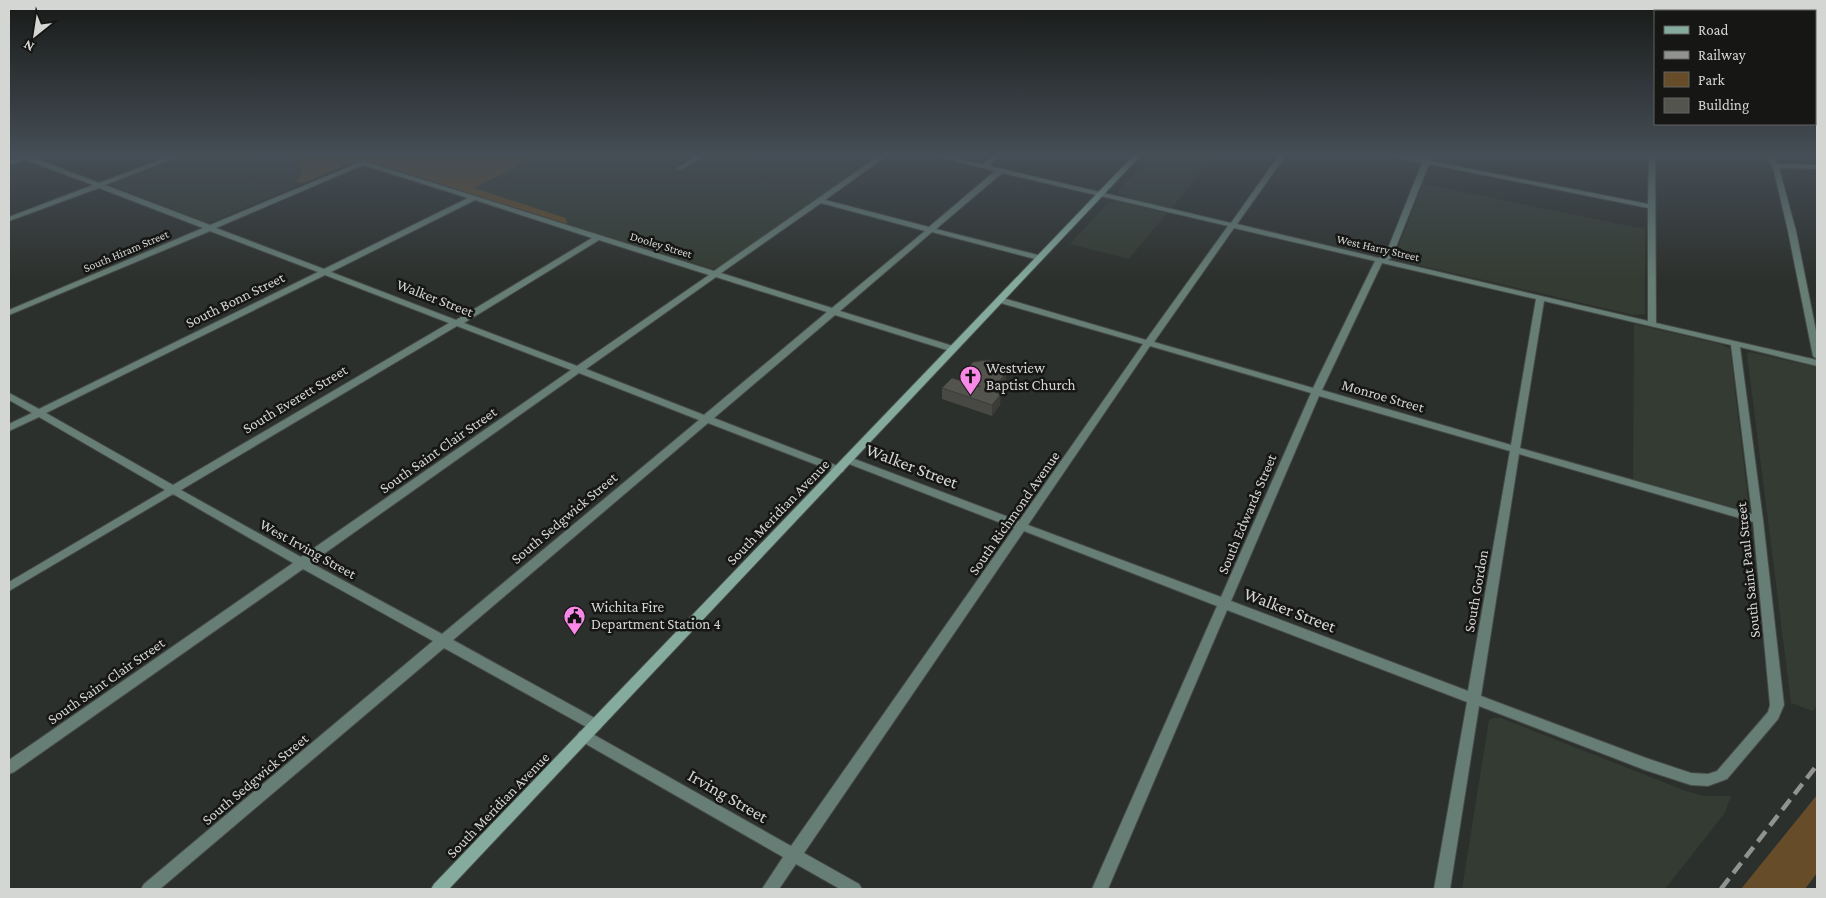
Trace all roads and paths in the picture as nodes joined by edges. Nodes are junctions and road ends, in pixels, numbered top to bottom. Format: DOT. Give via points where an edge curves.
graph roads {
  1 [pos="69,197"];
  2 [pos="128,197"];
  3 [pos="283,197"];
  4 [pos="471,197"];
  5 [pos="826,197"];
  6 [pos="970,197"];
  7 [pos="1099,197"];
  8 [pos="1114,197"];
  9 [pos="1254,197"];
  10 [pos="1412,197"];
  11 [pos="1605,197"];
  12 [pos="1652,197"];
  13 [pos="1783,197"];
  14 [pos="474,198"];
  15 [pos="820,201"];
  16 [pos="1652,207"];
  17 [pos="9,219"];
  18 [pos="1234,225"];
  19 [pos="209,228"];
  20 [pos="932,230"];
  21 [pos="598,237"];
  22 [pos="1039,258"];
  23 [pos="1380,260"];
  24 [pos="323,272"];
  25 [pos="716,274"];
  26 [pos="1540,298"];
  27 [pos="1000,300"];
  28 [pos="833,311"];
  29 [pos="9,313"];
  30 [pos="457,323"];
  31 [pos="1652,324"];
  32 [pos="1149,343"];
  33 [pos="1735,344"];
  34 [pos="953,349"];
  35 [pos="1817,356"];
  36 [pos="1817,363"];
  37 [pos="580,370"];
  38 [pos="1316,392"];
  39 [pos="9,396"];
  40 [pos="38,413"];
  41 [pos="706,418"];
  42 [pos="9,428"];
  43 [pos="1515,450"];
  44 [pos="848,460"];
  45 [pos="839,470"];
  46 [pos="172,490"];
  47 [pos="1758,520"];
  48 [pos="1022,527"];
  49 [pos="302,563"];
  50 [pos="9,587"];
  51 [pos="1224,604"];
  52 [pos="442,641"];
  53 [pos="1473,699"];
  54 [pos="595,725"];
  55 [pos="584,736"];
  56 [pos="9,768"];
  57 [pos="1722,775"];
  58 [pos="794,855"];
  59 [pos="149,889"];
  60 [pos="439,889"];
  61 [pos="770,889"];
  62 [pos="854,889"];
  63 [pos="1100,889"];
  64 [pos="1442,889"];
  1 -- 17 [label="street"];
  2 -- 19 [label="street, Walker Street"];
  3 -- 19 [label="street, South Hiram Street"];
  4 -- 14 [label="street, Dooley Street"];
  5 -- 15 [label="street, South Saint Clair Street"];
  6 -- 20 [label="street, South Sedgwick Street"];
  7 -- 22 [label="main road, South Meridian Avenue"];
  8 -- 18 [label="street, West Harry Street"];
  9 -- 18 [label="street, South Richmond Avenue"];
  10 -- 23 [label="street, South Edwards Street" via="1388,256"];
  11 -- 16 [label="street"];
  12 -- 16 [label="street"];
  13 -- 35 [label="street"];
  14 -- 21 [label="street, Dooley Street"];
  14 -- 24 [label="street, South Bonn Street"];
  15 -- 20 [label="street"];
  15 -- 25 [label="street, South Saint Clair Street"];
  16 -- 31 [label="street"];
  18 -- 23 [label="street, West Harry Street"];
  18 -- 32 [label="street, South Richmond Avenue"];
  19 -- 24 [label="street, Walker Street"];
  19 -- 29 [label="street, South Hiram Street"];
  20 -- 22 [label="street"];
  20 -- 28 [label="street, South Sedgwick Street"];
  21 -- 25 [label="street, Dooley Street"];
  21 -- 30 [label="street, South Everett Street"];
  22 -- 27 [label="main road, South Meridian Avenue"];
  23 -- 26 [label="street, West Harry Street"];
  23 -- 38 [label="street, South Edwards Street"];
  24 -- 30 [label="street, Walker Street"];
  24 -- 40 [label="street, South Bonn Street"];
  25 -- 28 [label="street, Dooley Street"];
  25 -- 37 [label="street, South Saint Clair Street"];
  26 -- 31 [label="street, West Harry Street"];
  26 -- 43 [label="street, South Gordon"];
  27 -- 32 [label="street, Monroe Street"];
  27 -- 34 [label="main road, South Meridian Avenue"];
  28 -- 34 [label="street, Dooley Street"];
  28 -- 41 [label="street, South Sedgwick Street"];
  30 -- 37 [label="street, Walker Street"];
  30 -- 46 [label="street, South Everett Street"];
  31 -- 33 [label="street, West Harry Street"];
  32 -- 38 [label="street, Monroe Street"];
  32 -- 48 [label="street, South Richmond Avenue"];
  33 -- 36 [label="street, West Harry Street"];
  33 -- 47 [label="street, South Saint Paul Street"];
  34 -- 44 [label="main road, South Meridian Avenue"];
  37 -- 41 [label="street, Walker Street"];
  37 -- 49 [label="street, South Saint Clair Street"];
  38 -- 43 [label="street, Monroe Street"];
  38 -- 51 [label="street, South Edwards Street"];
  39 -- 40 [label="street, West Irving Street"];
  40 -- 42 [label="street, South Bonn Street"];
  40 -- 46 [label="street, West Irving Street"];
  41 -- 45 [label="street, Walker Street"];
  41 -- 52 [label="street, South Sedgwick Street"];
  43 -- 47 [label="street, Monroe Street"];
  43 -- 53 [label="street, South Gordon"];
  44 -- 45 [label="main road, South Meridian Avenue"];
  44 -- 48 [label="street, Walker Street"];
  45 -- 54 [label="main road, South Meridian Avenue"];
  46 -- 49 [label="street, West Irving Street"];
  46 -- 50 [label="street, South Everett Street"];
  47 -- 57 [label="street, South Saint Paul Street" via="1777,705 1773,715"];
  48 -- 51 [label="street, Walker Street"];
  48 -- 58 [label="street, South Richmond Avenue"];
  49 -- 52 [label="street, West Irving Street"];
  49 -- 56 [label="street, South Saint Clair Street"];
  51 -- 53 [label="street, Walker Street"];
  51 -- 63 [label="street, South Edwards Street"];
  52 -- 54 [label="street, West Irving Street"];
  52 -- 59 [label="street, South Sedgwick Street"];
  53 -- 57 [label="street, Walker Street" via="1691,779 1708,780"];
  53 -- 64 [label="street, South Gordon"];
  54 -- 55 [label="main road, South Meridian Avenue"];
  55 -- 58 [label="street, Irving Street"];
  55 -- 60 [label="main road, South Meridian Avenue"];
  58 -- 61 [label="street, South Richmond Avenue"];
  58 -- 62 [label="street, Irving Street"];
}
